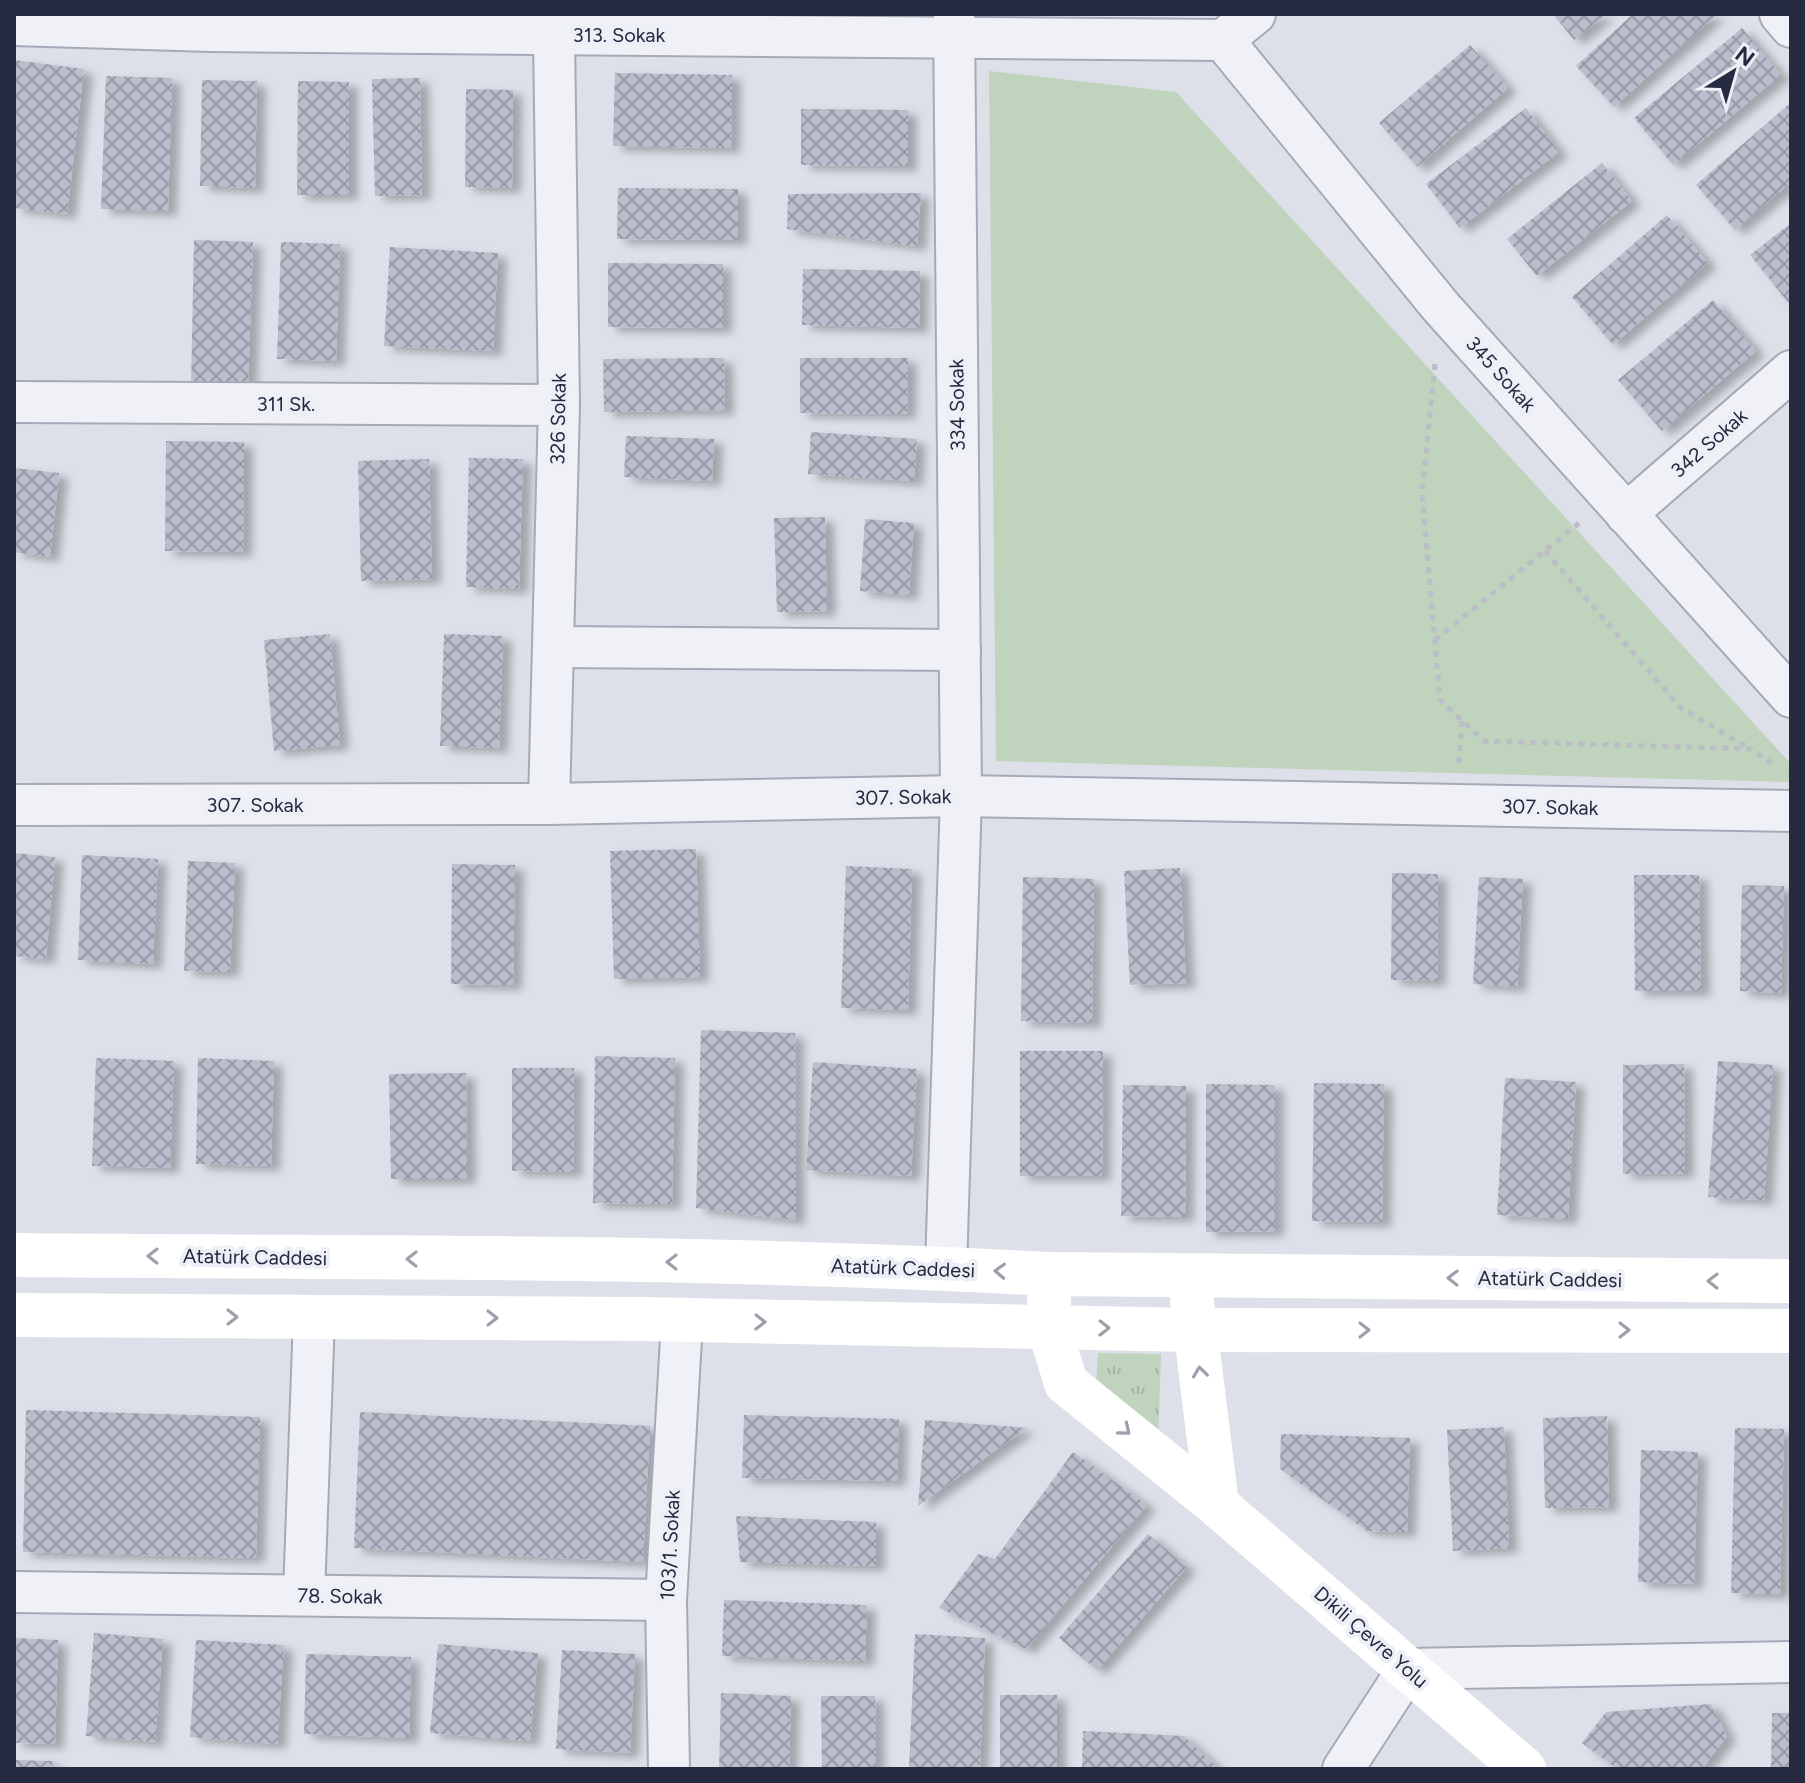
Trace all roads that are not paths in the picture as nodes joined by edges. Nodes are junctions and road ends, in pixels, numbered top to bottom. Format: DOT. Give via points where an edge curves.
graph roads {
  1 [pos="1255,14"];
  2 [pos="1780,14"];
  3 [pos="211,22"];
  4 [pos="14,25"];
  5 [pos="954,26"];
  6 [pos="1791,27"];
  7 [pos="554,35"];
  8 [pos="1223,40"];
  9 [pos="1791,371"];
  10 [pos="14,402"];
  11 [pos="559,405"];
  12 [pos="1619,505"];
  13 [pos="553,647"];
  14 [pos="960,650"];
  15 [pos="1788,688"];
  16 [pos="961,796"];
  17 [pos="549,804"];
  18 [pos="14,805"];
  19 [pos="1791,811"];
  20 [pos="14,1255"];
  21 [pos="946,1268"];
  22 [pos="1049,1274"];
  23 [pos="1190,1275"];
  24 [pos="1791,1281"];
  25 [pos="14,1315"];
  26 [pos="314,1317"];
  27 [pos="682,1321"];
  28 [pos="1049,1327"];
  29 [pos="1194,1330"];
  30 [pos="1791,1331"];
  31 [pos="1217,1505"];
  32 [pos="14,1592"];
  33 [pos="304,1595"];
  34 [pos="666,1600"];
  35 [pos="1791,1662"];
  36 [pos="1408,1669"];
  37 [pos="669,1769"];
  38 [pos="1343,1769"];
  39 [pos="1524,1769"];
  1 -- 8 [label="street"];
  2 -- 6 [label="street"];
  3 -- 4 [label="street, 313. Sokak"];
  3 -- 7 [label="street, 313. Sokak"];
  5 -- 7 [label="street, 313. Sokak"];
  5 -- 8 [label="street, 313. Sokak"];
  5 -- 14 [label="street, 334 Sokak"];
  7 -- 11 [label="street, 326 Sokak"];
  8 -- 12 [label="street, 345 Sokak" via="1441,307"];
  9 -- 12 [label="street, 342 Sokak"];
  10 -- 11 [label="street, 311 Sk."];
  11 -- 13 [label="street, 326 Sokak"];
  12 -- 15 [label="street, 345 Sokak"];
  13 -- 14 [label="street"];
  13 -- 17 [label="street, 326 Sokak"];
  14 -- 16 [label="street, 334 Sokak"];
  16 -- 17 [label="street, 307. Sokak"];
  16 -- 19 [label="street, 307. Sokak"];
  16 -- 21 [label="street, 334 Sokak"];
  17 -- 18 [label="street, 307. Sokak"];
  21 -- 20 [label="main road, Atatürk Caddesi, one-way"];
  22 -- 21 [label="main road, Atatürk Caddesi, one-way"];
  22 -- 23 [label="main road, Atatürk Caddesi"];
  22 -- 28 [label="main road, Dikili Çevre Yolu"];
  24 -- 23 [label="main road, Atatürk Caddesi, one-way"];
  23 -- 29 [label="main road"];
  25 -- 26 [label="main road, one-way"];
  26 -- 27 [label="main road, one-way"];
  26 -- 33 [label="street"];
  27 -- 28 [label="main road, one-way"];
  27 -- 34 [label="street, 103/1. Sokak"];
  28 -- 29 [label="main road, one-way"];
  28 -- 31 [label="main road, Dikili Çevre Yolu, one-way" via="1066,1383"];
  29 -- 30 [label="main road, one-way"];
  31 -- 29 [label="main road, one-way"];
  31 -- 36 [label="main road, Dikili Çevre Yolu"];
  32 -- 33 [label="street, 78. Sokak"];
  33 -- 34 [label="street, 78. Sokak"];
  34 -- 37 [label="street, 103/1. Sokak"];
  35 -- 36 [label="street"];
  36 -- 38 [label="street"];
  36 -- 39 [label="main road, Dikili Çevre Yolu"];
}
